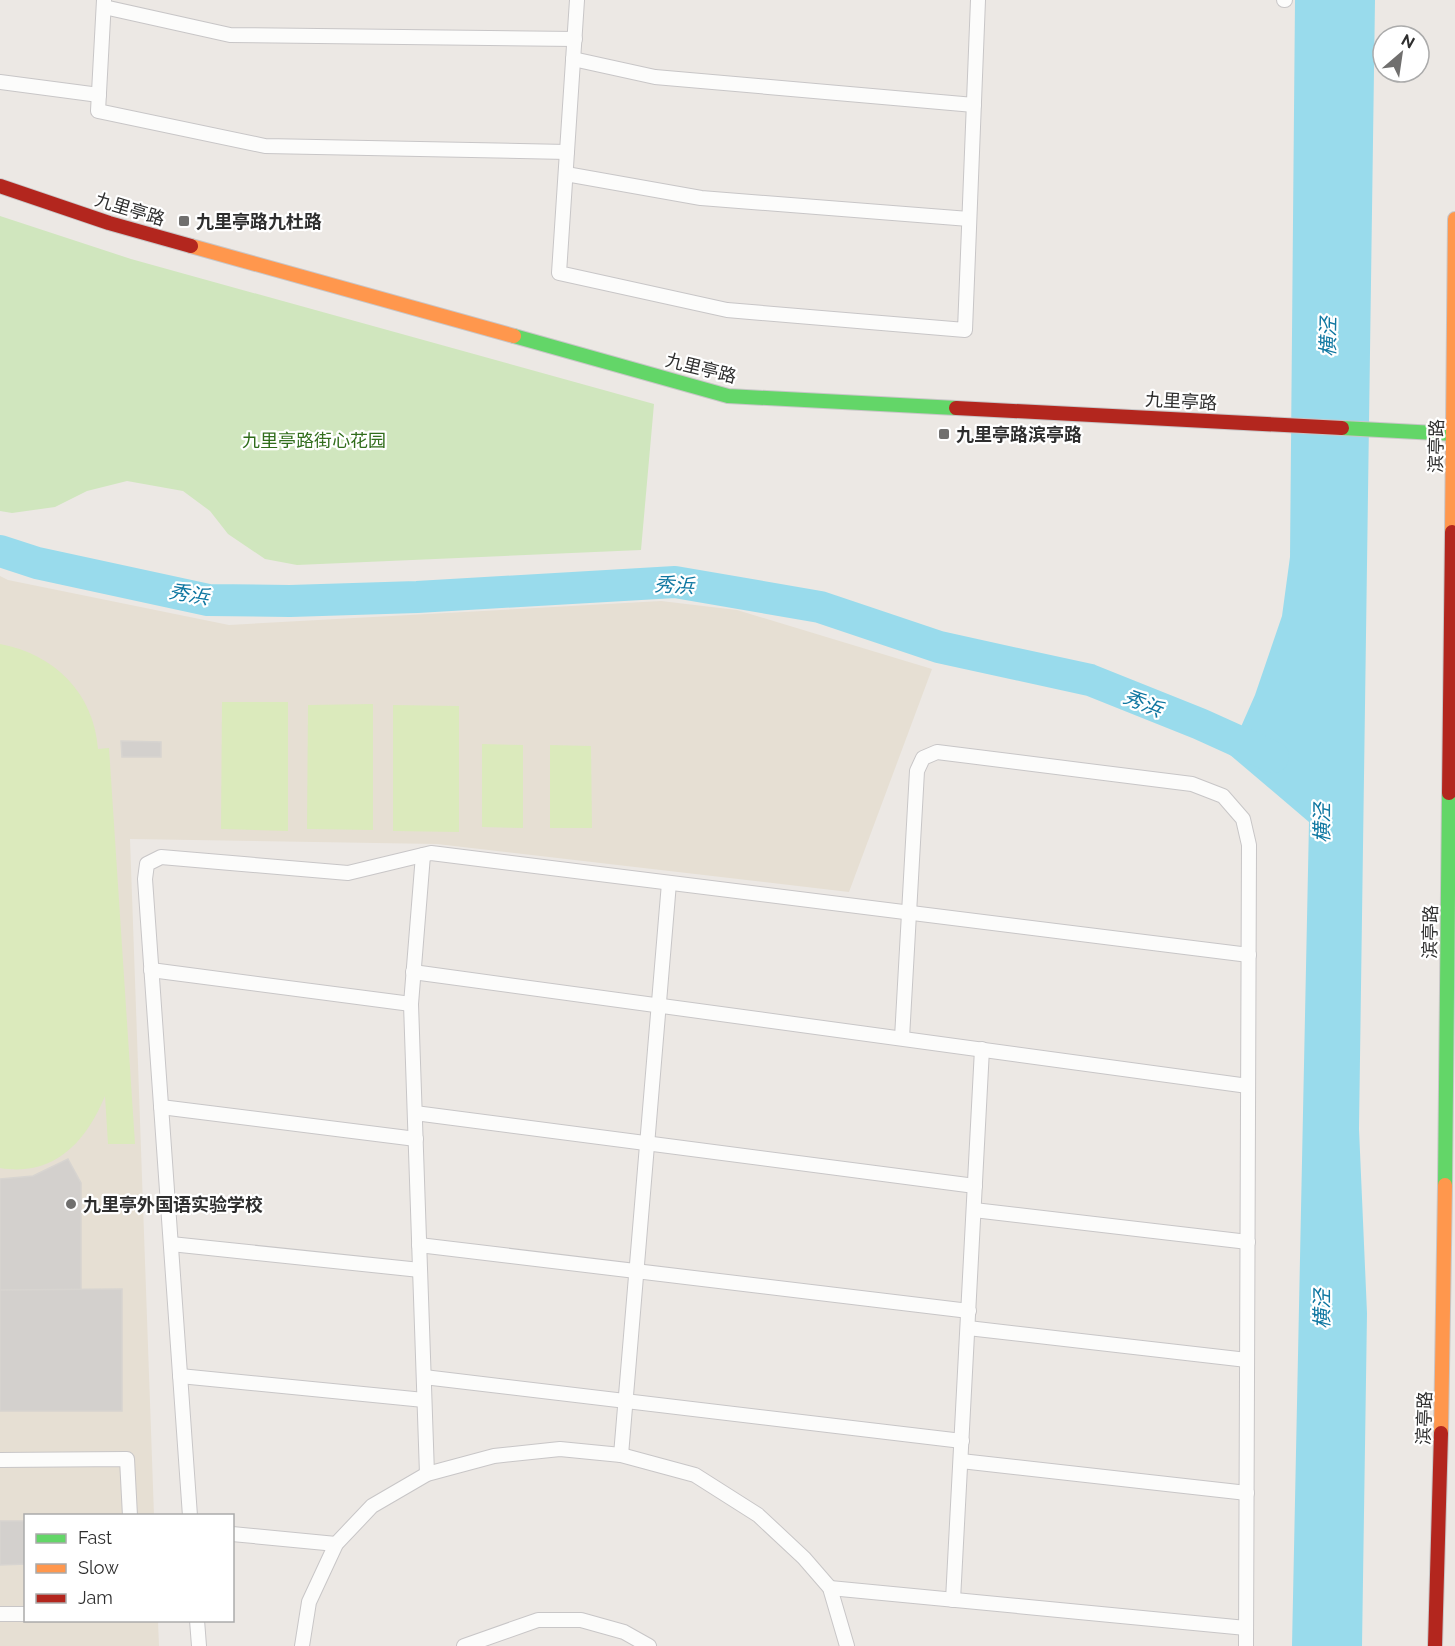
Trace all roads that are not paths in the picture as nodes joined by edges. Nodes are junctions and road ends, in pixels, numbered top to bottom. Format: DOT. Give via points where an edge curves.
graph roads {
  1 [pos="577,0"];
  2 [pos="978,0"];
  3 [pos="104,4"];
  4 [pos="575,39"];
  5 [pos="573,59"];
  6 [pos="0,82"];
  7 [pos="99,95"];
  8 [pos="974,105"];
  9 [pos="567,153"];
  10 [pos="566,174"];
  11 [pos="0,186"];
  12 [pos="969,219"];
  13 [pos="1455,219"];
  14 [pos="1454,434"];
  15 [pos="1453,709"];
  16 [pos="423,855"];
  17 [pos="669,883"];
  18 [pos="909,913"];
  19 [pos="1249,955"];
  20 [pos="151,970"];
  21 [pos="413,972"];
  22 [pos="411,1004"];
  23 [pos="658,1006"];
  24 [pos="902,1038"];
  25 [pos="982,1049"];
  26 [pos="1248,1086"];
  27 [pos="161,1107"];
  28 [pos="415,1113"];
  29 [pos="416,1139"];
  30 [pos="647,1144"];
  31 [pos="975,1186"];
  32 [pos="974,1210"];
  33 [pos="1248,1242"];
  34 [pos="171,1244"];
  35 [pos="419,1245"];
  36 [pos="420,1270"];
  37 [pos="636,1271"];
  38 [pos="969,1311"];
  39 [pos="968,1328"];
  40 [pos="1247,1360"];
  41 [pos="180,1376"];
  42 [pos="424,1377"];
  43 [pos="424,1400"];
  44 [pos="625,1401"];
  45 [pos="962,1441"];
  46 [pos="621,1455"];
  47 [pos="0,1460"];
  48 [pos="961,1461"];
  49 [pos="427,1474"];
  50 [pos="1247,1493"];
  51 [pos="130,1514"];
  52 [pos="190,1514"];
  53 [pos="234,1534"];
  54 [pos="336,1544"];
  55 [pos="830,1587"];
  56 [pos="953,1600"];
  57 [pos="0,1614"];
  58 [pos="24,1614"];
  59 [pos="197,1622"];
  60 [pos="1246,1628"];
  61 [pos="199,1646"];
  62 [pos="302,1646"];
  63 [pos="464,1646"];
  64 [pos="649,1646"];
  65 [pos="847,1646"];
  66 [pos="1246,1646"];
  67 [pos="1435,1646"];
  1 -- 4 [label="lane"];
  2 -- 8 [label="lane"];
  3 -- 4 [label="lane" via="230,35"];
  3 -- 7 [label="lane"];
  4 -- 5 [label="lane"];
  5 -- 8 [label="lane" via="655,76"];
  5 -- 9 [label="lane"];
  6 -- 7 [label="lane"];
  7 -- 9 [label="lane" via="98,111 265,146"];
  8 -- 12 [label="lane"];
  9 -- 10 [label="lane"];
  10 -- 12 [label="lane" via="701,198"];
  10 -- 12 [label="lane" via="559,273 727,310 965,330"];
  11 -- 14 [label="street, 九里亭路" via="121,226 728,396"];
  13 -- 14 [label="street, 滨亭路"];
  14 -- 15 [label="street, 滨亭路"];
  15 -- 67 [label="street, 滨亭路"];
  16 -- 17 [label="lane"];
  16 -- 20 [label="lane" via="348,873 161,857 147,864 144,879"];
  16 -- 21 [label="lane"];
  17 -- 18 [label="lane"];
  17 -- 23 [label="lane"];
  18 -- 19 [label="lane"];
  18 -- 19 [label="lane" via="917,771 923,758 937,752 1192,784 1223,796 1243,819 1249,845"];
  18 -- 24 [label="lane"];
  19 -- 26 [label="lane"];
  20 -- 22 [label="lane"];
  20 -- 27 [label="lane"];
  21 -- 22 [label="lane"];
  21 -- 23 [label="lane"];
  22 -- 28 [label="lane"];
  23 -- 24 [label="lane"];
  23 -- 30 [label="lane"];
  24 -- 25 [label="lane"];
  25 -- 26 [label="lane"];
  25 -- 31 [label="lane"];
  26 -- 33 [label="lane"];
  27 -- 29 [label="lane"];
  27 -- 34 [label="lane"];
  28 -- 29 [label="lane"];
  28 -- 30 [label="lane"];
  29 -- 35 [label="lane"];
  30 -- 31 [label="lane"];
  30 -- 37 [label="lane"];
  31 -- 32 [label="lane"];
  32 -- 33 [label="lane"];
  32 -- 38 [label="lane"];
  33 -- 40 [label="lane"];
  34 -- 36 [label="lane"];
  34 -- 41 [label="lane"];
  35 -- 36 [label="lane"];
  35 -- 37 [label="lane"];
  36 -- 42 [label="lane"];
  37 -- 38 [label="lane"];
  37 -- 44 [label="lane"];
  38 -- 39 [label="lane"];
  39 -- 40 [label="lane"];
  39 -- 45 [label="lane"];
  40 -- 50 [label="lane"];
  41 -- 43 [label="lane"];
  41 -- 52 [label="lane"];
  42 -- 43 [label="lane"];
  42 -- 44 [label="lane"];
  43 -- 49 [label="lane"];
  44 -- 45 [label="lane"];
  44 -- 46 [label="lane"];
  45 -- 48 [label="lane"];
  46 -- 49 [label="lane" via="560,1449 494,1456"];
  46 -- 55 [label="lane" via="695,1475 758,1515"];
  47 -- 51 [label="lane" via="127,1459"];
  48 -- 50 [label="lane"];
  48 -- 56 [label="lane"];
  49 -- 54 [label="lane" via="372,1506"];
  50 -- 60 [label="lane"];
  53 -- 54 [label="lane"];
  54 -- 62 [label="lane" via="309,1602"];
  55 -- 56 [label="lane"];
  55 -- 65 [label="lane"];
  56 -- 60 [label="lane"];
  57 -- 58 [label="lane"];
  59 -- 61 [label="lane"];
  60 -- 66 [label="lane"];
  63 -- 64 [label="lane" via="538,1620 581,1620 624,1632"];
}
